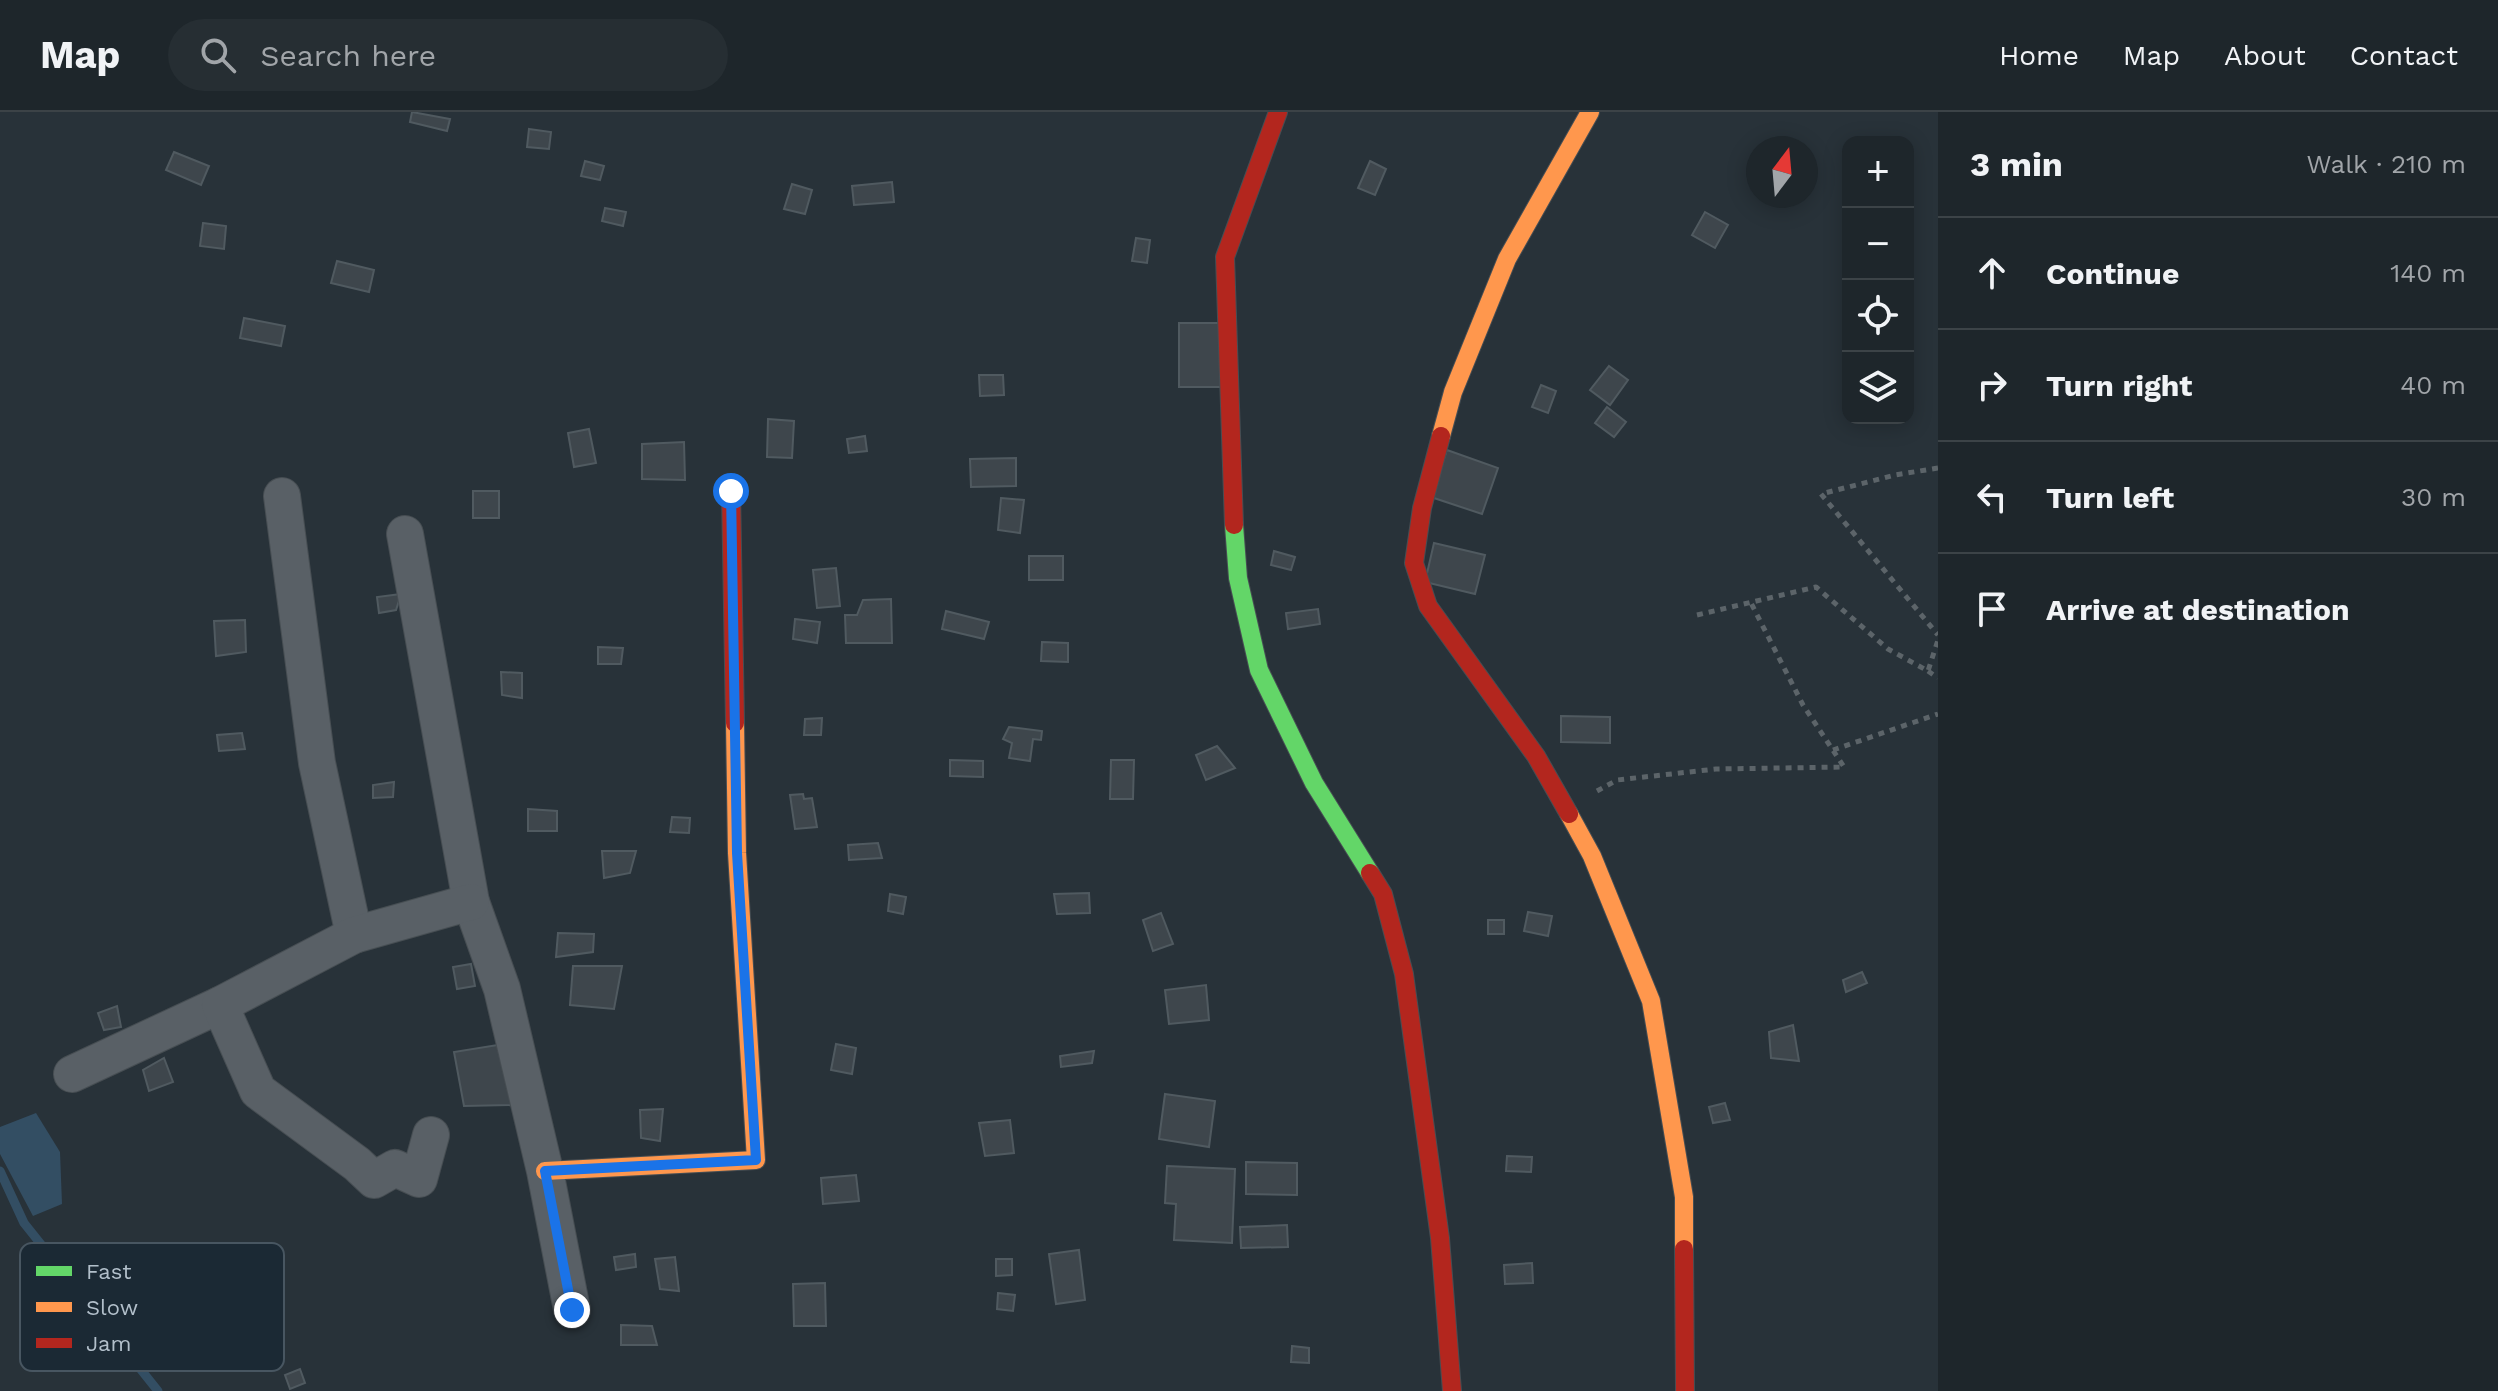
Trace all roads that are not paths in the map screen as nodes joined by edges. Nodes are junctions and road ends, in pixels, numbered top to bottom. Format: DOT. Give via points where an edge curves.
graph roads {
  1 [pos="1278,112"];
  2 [pos="1590,112"];
  3 [pos="731,491"];
  4 [pos="282,496"];
  5 [pos="405,534"];
  6 [pos="471,902"];
  7 [pos="354,935"];
  8 [pos="220,1005"];
  9 [pos="72,1074"];
  10 [pos="431,1135"];
  11 [pos="545,1171"];
  12 [pos="572,1310"];
  13 [pos="1452,1391"];
  14 [pos="1685,1391"];
  1 -- 13 [label="street" via="1225,257 1238,578 1259,670 1314,783 1387,907 1404,974 1440,1238"];
  2 -- 14 [label="street" via="1507,259 1453,392 1422,508 1414,563 1428,606 1536,756 1592,856 1651,1001 1684,1197"];
  3 -- 11 [label="street" via="737,853 756,1160"];
  4 -- 7 [label="street" via="317,763"];
  5 -- 6 [label="street"];
  6 -- 7 [label="street"];
  6 -- 11 [label="street" via="502,989"];
  7 -- 8 [label="street"];
  8 -- 9 [label="street"];
  8 -- 10 [label="street" via="258,1091 374,1180 395,1168 419,1179"];
  11 -- 12 [label="street"];
}
